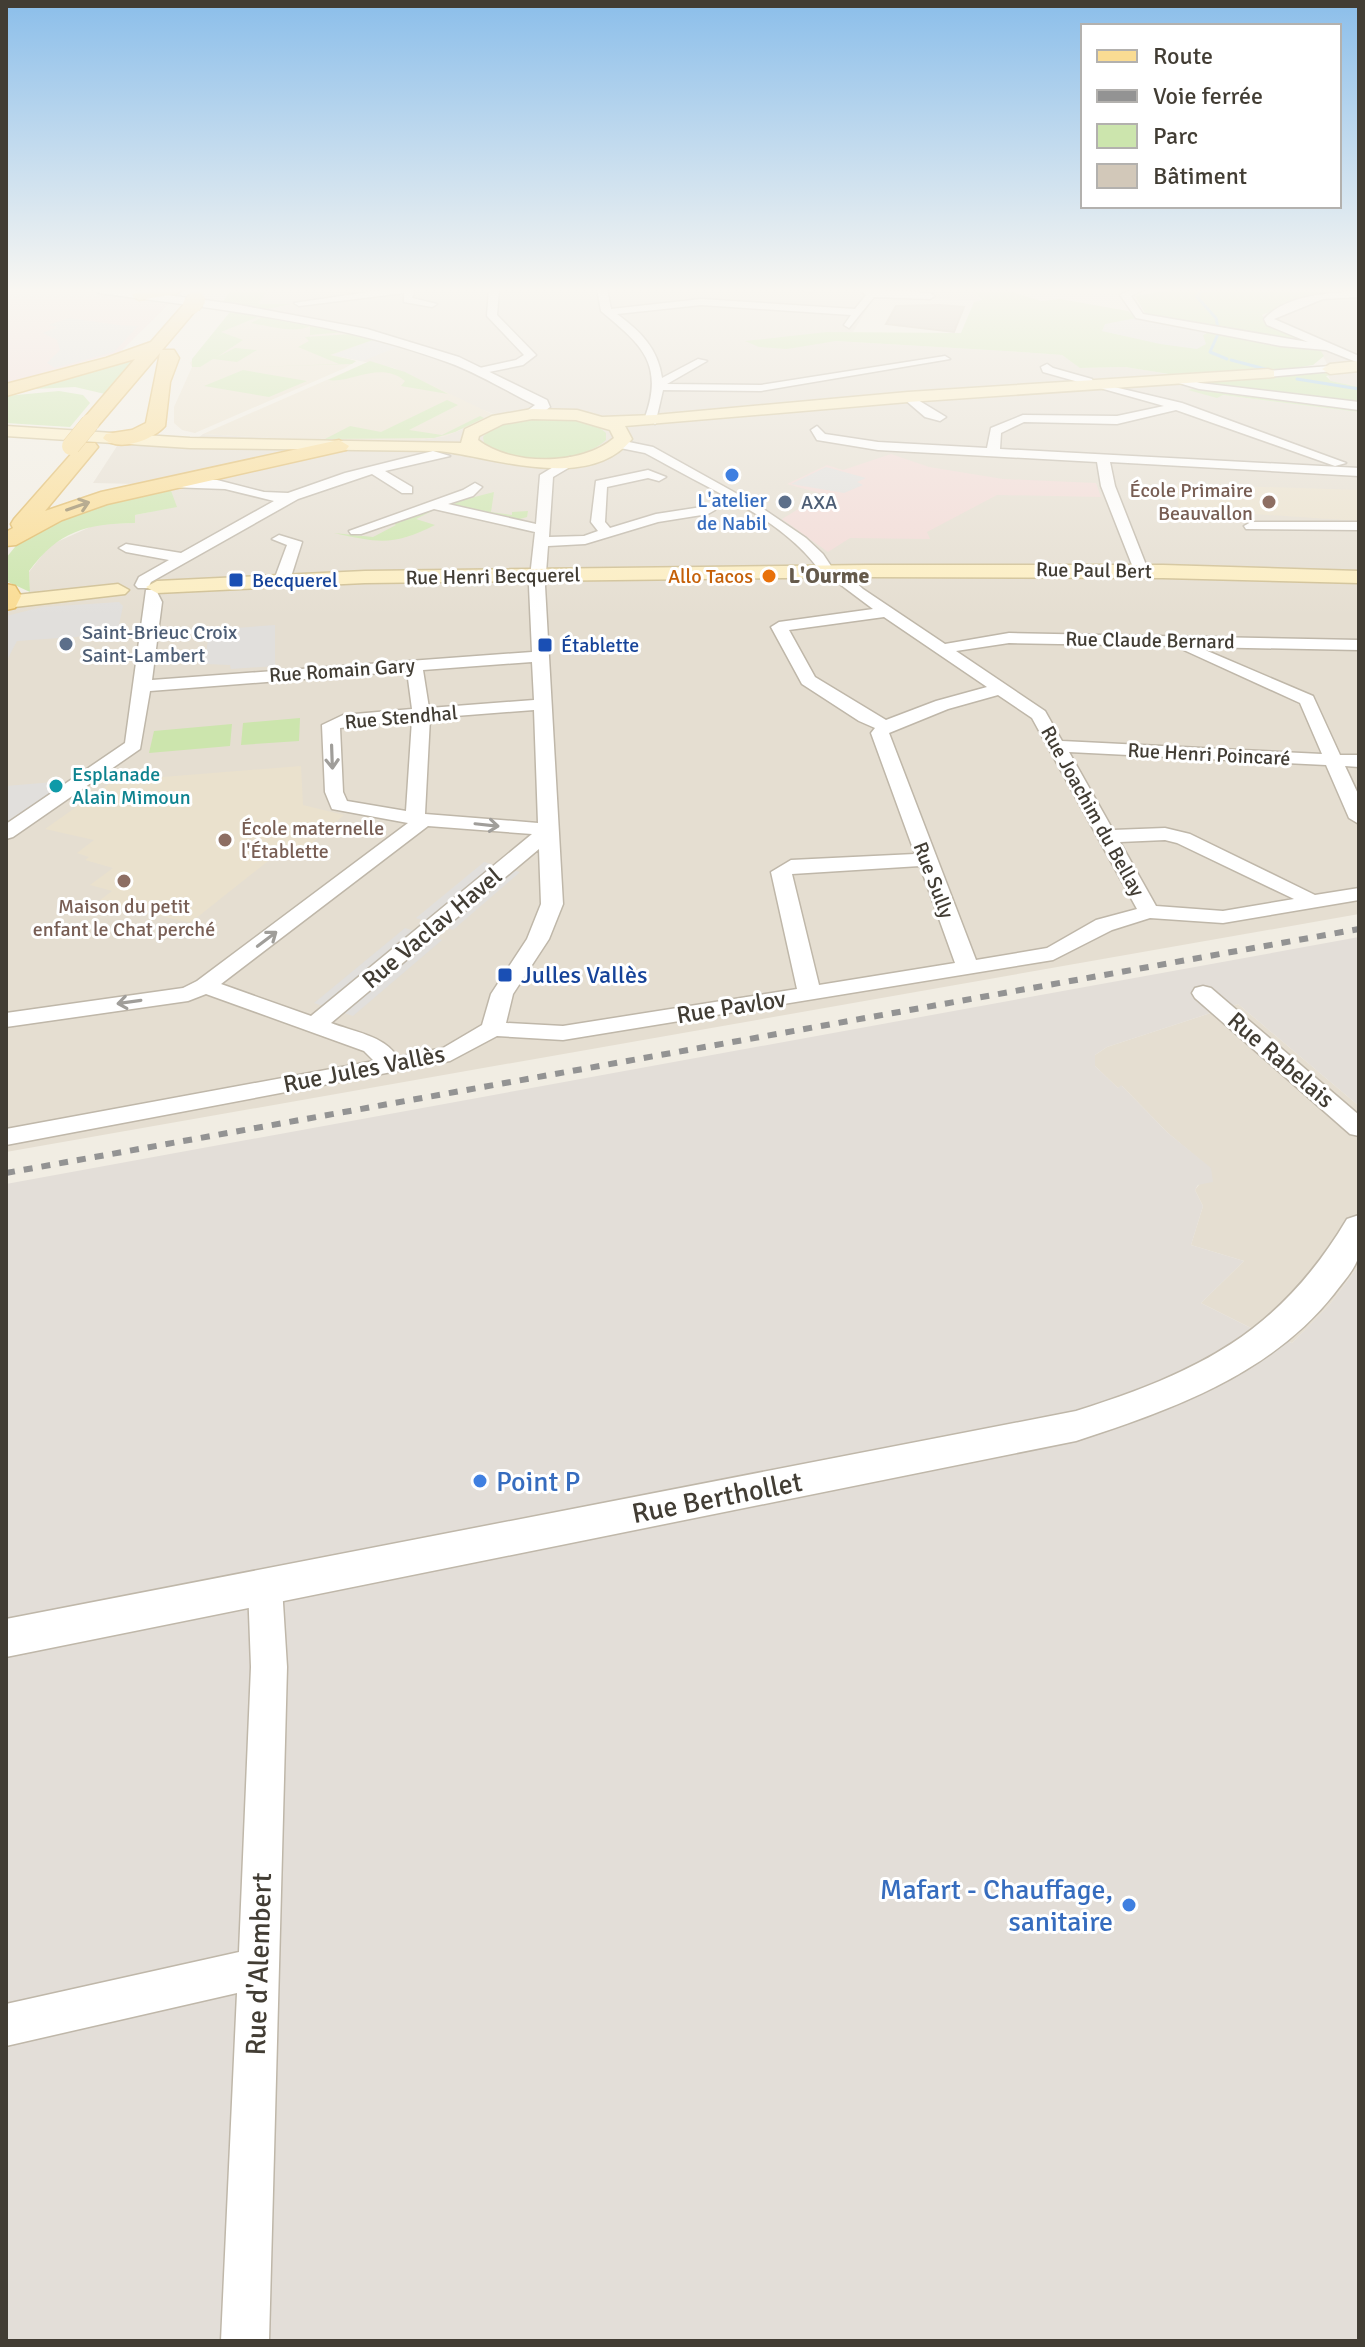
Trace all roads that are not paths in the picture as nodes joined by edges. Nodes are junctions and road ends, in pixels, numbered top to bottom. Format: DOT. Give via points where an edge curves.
graph roads {
  1 [pos="92,399"];
  2 [pos="122,399"];
  3 [pos="157,399"];
  4 [pos="533,399"];
  5 [pos="538,399"];
  6 [pos="657,399"];
  7 [pos="891,399"];
  8 [pos="910,399"];
  9 [pos="1164,399"];
  10 [pos="1299,399"];
  11 [pos="1178,406"];
  12 [pos="1359,406"];
  13 [pos="532,414"];
  14 [pos="940,417"];
  15 [pos="602,420"];
  16 [pos="655,420"];
  17 [pos="98,427"];
  18 [pos="6,430"];
  19 [pos="148,430"];
  20 [pos="817,430"];
  21 [pos="177,437"];
  22 [pos="621,439"];
  23 [pos="473,441"];
  24 [pos="244,443"];
  25 [pos="278,444"];
  26 [pos="74,446"];
  27 [pos="339,446"];
  28 [pos="993,453"];
  29 [pos="444,456"];
  30 [pos="1103,458"];
  31 [pos="570,461"];
  32 [pos="524,462"];
  33 [pos="262,463"];
  34 [pos="374,470"];
  35 [pos="1359,470"];
  36 [pos="547,475"];
  37 [pos="659,477"];
  38 [pos="169,483"];
  39 [pos="475,487"];
  40 [pos="407,490"];
  41 [pos="293,496"];
  42 [pos="258,497"];
  43 [pos="435,505"];
  44 [pos="708,510"];
  45 [pos="265,511"];
  46 [pos="1251,526"];
  47 [pos="1359,526"];
  48 [pos="356,531"];
  49 [pos="607,533"];
  50 [pos="7,534"];
  51 [pos="541,535"];
  52 [pos="279,539"];
  53 [pos="127,548"];
  54 [pos="182,558"];
  55 [pos="1141,570"];
  56 [pos="836,572"];
  57 [pos="538,575"];
  58 [pos="1359,577"];
  59 [pos="282,580"];
  60 [pos="150,588"];
  61 [pos="6,591"];
  62 [pos="6,602"];
  63 [pos="887,612"];
  64 [pos="1173,641"];
  65 [pos="1359,645"];
  66 [pos="941,649"];
  67 [pos="540,656"];
  68 [pos="414,665"];
  69 [pos="143,686"];
  70 [pos="1001,689"];
  71 [pos="543,704"];
  72 [pos="421,714"];
  73 [pos="886,726"];
  74 [pos="1059,746"];
  75 [pos="1333,760"];
  76 [pos="1359,761"];
  77 [pos="419,818"];
  78 [pos="1359,818"];
  79 [pos="6,833"];
  80 [pos="550,834"];
  81 [pos="1108,836"];
  82 [pos="926,860"];
  83 [pos="1359,894"];
  84 [pos="1311,902"];
  85 [pos="1149,912"];
  86 [pos="968,968"];
  87 [pos="205,986"];
  88 [pos="1203,993"];
  89 [pos="810,994"];
  90 [pos="6,1020"];
  91 [pos="316,1024"];
  92 [pos="493,1029"];
  93 [pos="387,1066"];
  94 [pos="1359,1128"];
  95 [pos="6,1137"];
  96 [pos="1359,1227"];
  97 [pos="265,1587"];
  98 [pos="6,1638"];
  99 [pos="257,1968"];
  100 [pos="6,2025"];
  101 [pos="245,2341"];
  1 -- 17 [label="main road"];
  2 -- 17 [label="main road"];
  3 -- 19 [label="main road"];
  4 -- 13 [label="street" via="543,407"];
  5 -- 15 [label="street"];
  6 -- 16 [label="street" via="651,417"];
  7 -- 16 [label="main road"];
  8 -- 14 [label="street"];
  9 -- 11 [label="street"];
  10 -- 12 [label="street"];
  11 -- 28 [label="street" via="1119,419 1013,422 995,431"];
  11 -- 35 [label="street"];
  13 -- 15 [label="main road"];
  13 -- 23 [label="main road" via="498,420"];
  15 -- 16 [label="main road"];
  15 -- 22 [label="main road"];
  16 -- 22 [label="main road" via="633,427"];
  17 -- 18 [label="main road"];
  17 -- 19 [label="main road"];
  17 -- 24 [label="main road"];
  17 -- 26 [label="main road"];
  18 -- 19 [label="main road"];
  19 -- 21 [label="main road"];
  20 -- 28 [label="street" via="821,437 856,444"];
  21 -- 24 [label="main road"];
  22 -- 31 [label="main road" via="600,454"];
  22 -- 56 [label="street, Rue Joachim du Bellay" via="654,452 781,527"];
  23 -- 27 [label="main road"];
  23 -- 32 [label="main road" via="497,458"];
  24 -- 25 [label="main road"];
  25 -- 27 [label="main road"];
  25 -- 33 [label="main road" via="276,454"];
  26 -- 50 [label="main road"];
  26 -- 50 [label="main road" via="41,479"];
  27 -- 33 [label="main road"];
  28 -- 30 [label="street"];
  29 -- 34 [label="street"];
  30 -- 35 [label="street"];
  30 -- 55 [label="street" via="1108,486"];
  31 -- 32 [label="main road"];
  31 -- 36 [label="street"];
  32 -- 36 [label="street"];
  33 -- 38 [label="main road"];
  34 -- 40 [label="street"];
  34 -- 41 [label="street"];
  36 -- 51 [label="street"];
  37 -- 49 [label="street" via="648,474 601,484 598,522"];
  38 -- 42 [label="street" via="235,487"];
  50 -- 38 [label="main road, one-way" via="75,506"];
  39 -- 43 [label="street"];
  41 -- 42 [label="street"];
  41 -- 45 [label="street"];
  42 -- 45 [label="street"];
  43 -- 48 [label="street"];
  43 -- 51 [label="street"];
  44 -- 49 [label="street"];
  45 -- 54 [label="street"];
  46 -- 47 [label="street"];
  49 -- 51 [label="street" via="577,541"];
  51 -- 57 [label="street"];
  52 -- 59 [label="street" via="295,542"];
  53 -- 54 [label="street"];
  54 -- 60 [label="street" via="144,580"];
  55 -- 56 [label="main road, Rue Paul Bert"];
  55 -- 58 [label="main road, Rue Paul Bert"];
  56 -- 57 [label="main road, Rue Henri Becquerel"];
  56 -- 63 [label="street, Rue Joachim du Bellay"];
  57 -- 59 [label="main road, Rue Henri Becquerel"];
  57 -- 67 [label="street"];
  59 -- 60 [label="main road, Rue Henri Becquerel"];
  60 -- 62 [label="main road, Rue Henri Becquerel" via="127,586"];
  60 -- 69 [label="street" via="154,602"];
  61 -- 62 [label="main road"];
  63 -- 66 [label="street, Rue Joachim du Bellay"];
  63 -- 73 [label="street" via="779,627 808,680"];
  64 -- 65 [label="street, Rue Claude Bernard"];
  64 -- 66 [label="street, Rue Claude Bernard" via="1009,638"];
  64 -- 75 [label="street" via="1307,700"];
  66 -- 70 [label="street, Rue Joachim du Bellay"];
  67 -- 68 [label="street, Rue Romain Gary"];
  67 -- 71 [label="street"];
  68 -- 69 [label="street, Rue Romain Gary"];
  68 -- 72 [label="street"];
  69 -- 79 [label="street" via="134,745"];
  70 -- 73 [label="street"];
  70 -- 74 [label="street, Rue Joachim du Bellay" via="1039,715"];
  71 -- 72 [label="street, Rue Stendhal"];
  71 -- 80 [label="street"];
  72 -- 77 [label="street"];
  72 -- 77 [label="street, Rue Stendhal, one-way" via="331,725 339,805"];
  73 -- 82 [label="street, Rue Sully" via="881,738"];
  74 -- 75 [label="street, Rue Henri Poincaré"];
  74 -- 81 [label="street, Rue Joachim du Bellay"];
  75 -- 76 [label="street, Rue Henri Poincaré"];
  75 -- 78 [label="street"];
  77 -- 80 [label="street, one-way"];
  87 -- 77 [label="street, one-way"];
  80 -- 91 [label="street, Rue Vaclav Havel"];
  80 -- 92 [label="street" via="552,904 538,939 502,994"];
  81 -- 84 [label="street" via="1183,838"];
  81 -- 85 [label="street, Rue Joachim du Bellay"];
  82 -- 86 [label="street, Rue Sully"];
  82 -- 89 [label="street" via="791,866 781,872"];
  83 -- 84 [label="street"];
  84 -- 85 [label="street" via="1223,917"];
  85 -- 86 [label="street" via="1104,925 1053,953"];
  86 -- 89 [label="street, Rue Pavlov"];
  87 -- 90 [label="street, one-way" via="188,994"];
  87 -- 91 [label="street"];
  88 -- 94 [label="street, Rue Rabelais"];
  89 -- 92 [label="street, Rue Pavlov" via="563,1033"];
  91 -- 93 [label="street" via="372,1046 384,1054"];
  92 -- 93 [label="street, Rue Jules Vallès" via="450,1054"];
  93 -- 95 [label="street, Rue Jules Vallès"];
  96 -- 97 [label="street, Rue Berthollet" via="1316,1295 1263,1343 1221,1370 1133,1409 1076,1426"];
  97 -- 98 [label="street, Rue Berthollet"];
  97 -- 99 [label="street, Rue d'Alembert" via="269,1667"];
  99 -- 100 [label="street"];
  99 -- 101 [label="street, Rue d'Alembert"];
}
